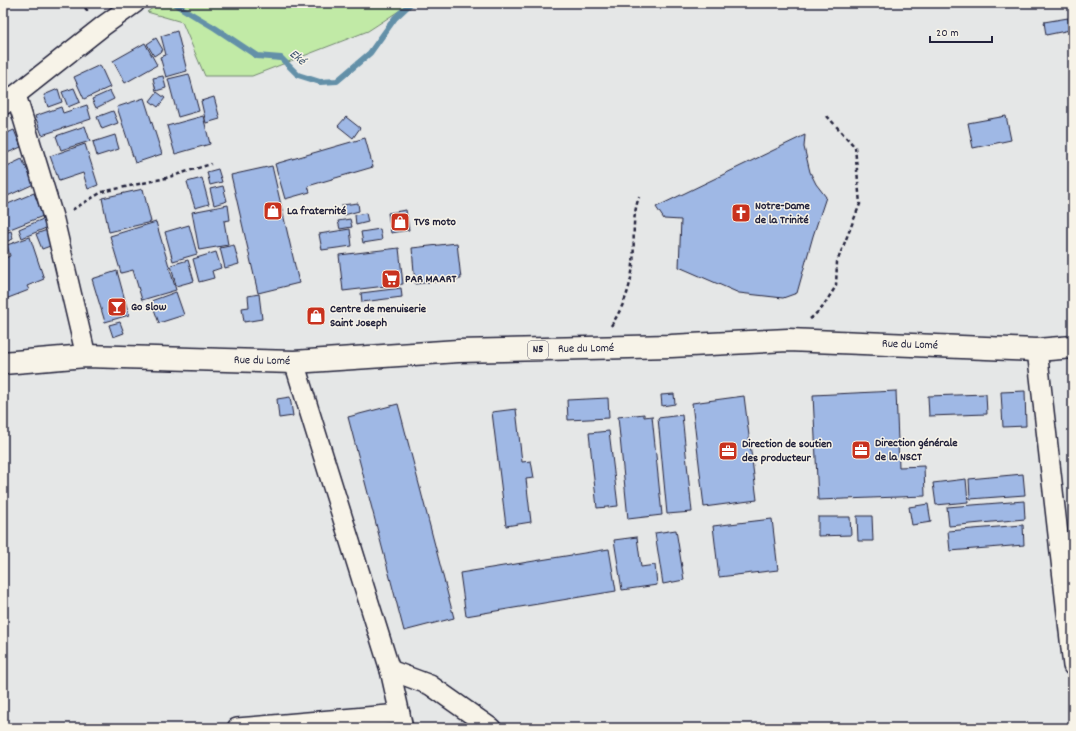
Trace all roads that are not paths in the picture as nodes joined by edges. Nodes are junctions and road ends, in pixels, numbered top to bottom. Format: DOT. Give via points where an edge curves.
graph roads {
  1 [pos="135,3"];
  2 [pos="10,100"];
  3 [pos="1073,347"];
  4 [pos="1038,350"];
  5 [pos="86,356"];
  6 [pos="294,362"];
  7 [pos="3,363"];
  8 [pos="1073,666"];
  9 [pos="390,670"];
  10 [pos="401,721"];
  11 [pos="237,728"];
  12 [pos="490,728"];
  1 -- 2 [label="street"];
  2 -- 5 [label="street" via="54,220"];
  3 -- 4 [label="main road, Rue du Lomé / N5"];
  4 -- 6 [label="main road, Rue du Lomé / N5" via="788,340 597,349 458,351"];
  4 -- 8 [label="street"];
  5 -- 6 [label="main road, Rue du Lomé / N5"];
  5 -- 7 [label="main road, Rue du Lomé / N5"];
  6 -- 9 [label="street"];
  9 -- 10 [label="street"];
  9 -- 12 [label="street" via="430,685"];
  10 -- 11 [label="street"];
}
